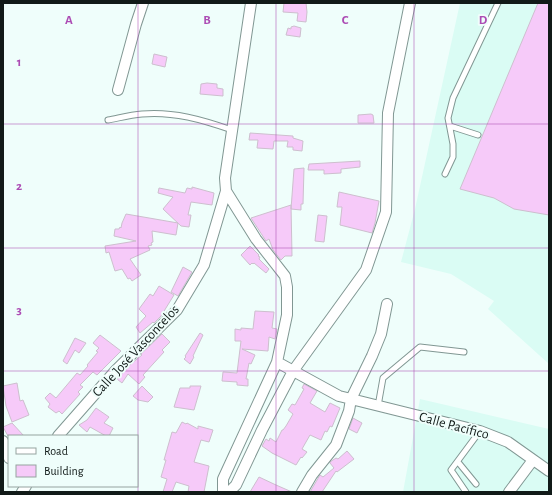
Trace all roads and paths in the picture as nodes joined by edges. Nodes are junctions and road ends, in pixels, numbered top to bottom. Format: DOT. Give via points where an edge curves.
graph roads {
  1 [pos="143,3"];
  2 [pos="251,3"];
  3 [pos="410,3"];
  4 [pos="498,3"];
  5 [pos="118,90"];
  6 [pos="108,120"];
  7 [pos="450,126"];
  8 [pos="232,130"];
  9 [pos="478,135"];
  10 [pos="445,174"];
  11 [pos="226,191"];
  12 [pos="387,304"];
  13 [pos="464,352"];
  14 [pos="277,362"];
  15 [pos="293,371"];
  16 [pos="351,399"];
  17 [pos="378,406"];
  18 [pos="480,431"];
  19 [pos="59,435"];
  20 [pos="3,441"];
  21 [pos="8,455"];
  22 [pos="534,460"];
  23 [pos="458,462"];
  24 [pos="549,472"];
  25 [pos="476,484"];
  26 [pos="223,492"];
  27 [pos="228,492"];
  28 [pos="302,492"];
  29 [pos="466,492"];
  30 [pos="509,492"];
  1 -- 5 [label="street"];
  2 -- 8 [label="street, Calle José Vasconcelos"];
  3 -- 15 [label="street" via="388,113 386,212 366,270"];
  4 -- 7 [label="lane" via="453,98 448,118"];
  6 -- 8 [label="lane" via="142,114 164,114 195,118"];
  7 -- 9 [label="lane"];
  7 -- 10 [label="lane" via="453,157"];
  8 -- 11 [label="street, Calle José Vasconcelos" via="225,178"];
  11 -- 14 [label="street" via="256,239 285,276 288,293 287,315"];
  11 -- 19 [label="street, Calle José Vasconcelos" via="204,266 177,310 116,370"];
  12 -- 16 [label="street" via="381,334"];
  13 -- 17 [label="lane" via="420,347 383,378"];
  14 -- 15 [label="street"];
  14 -- 26 [label="street" via="223,479"];
  15 -- 16 [label="street, Calle Pacífico" via="339,396"];
  15 -- 27 [label="street" via="236,485"];
  16 -- 17 [label="street, Calle Pacífico"];
  16 -- 28 [label="street" via="336,445"];
  17 -- 18 [label="street, Calle Pacífico"];
  18 -- 22 [label="street, Calle Pacífico" via="508,442"];
  18 -- 23 [label="lane"];
  20 -- 21 [label="street"];
  22 -- 24 [label="street, Calle Pacífico"];
  22 -- 30 [label="street"];
  23 -- 25 [label="lane"];
  23 -- 29 [label="lane" via="451,470"];
}
